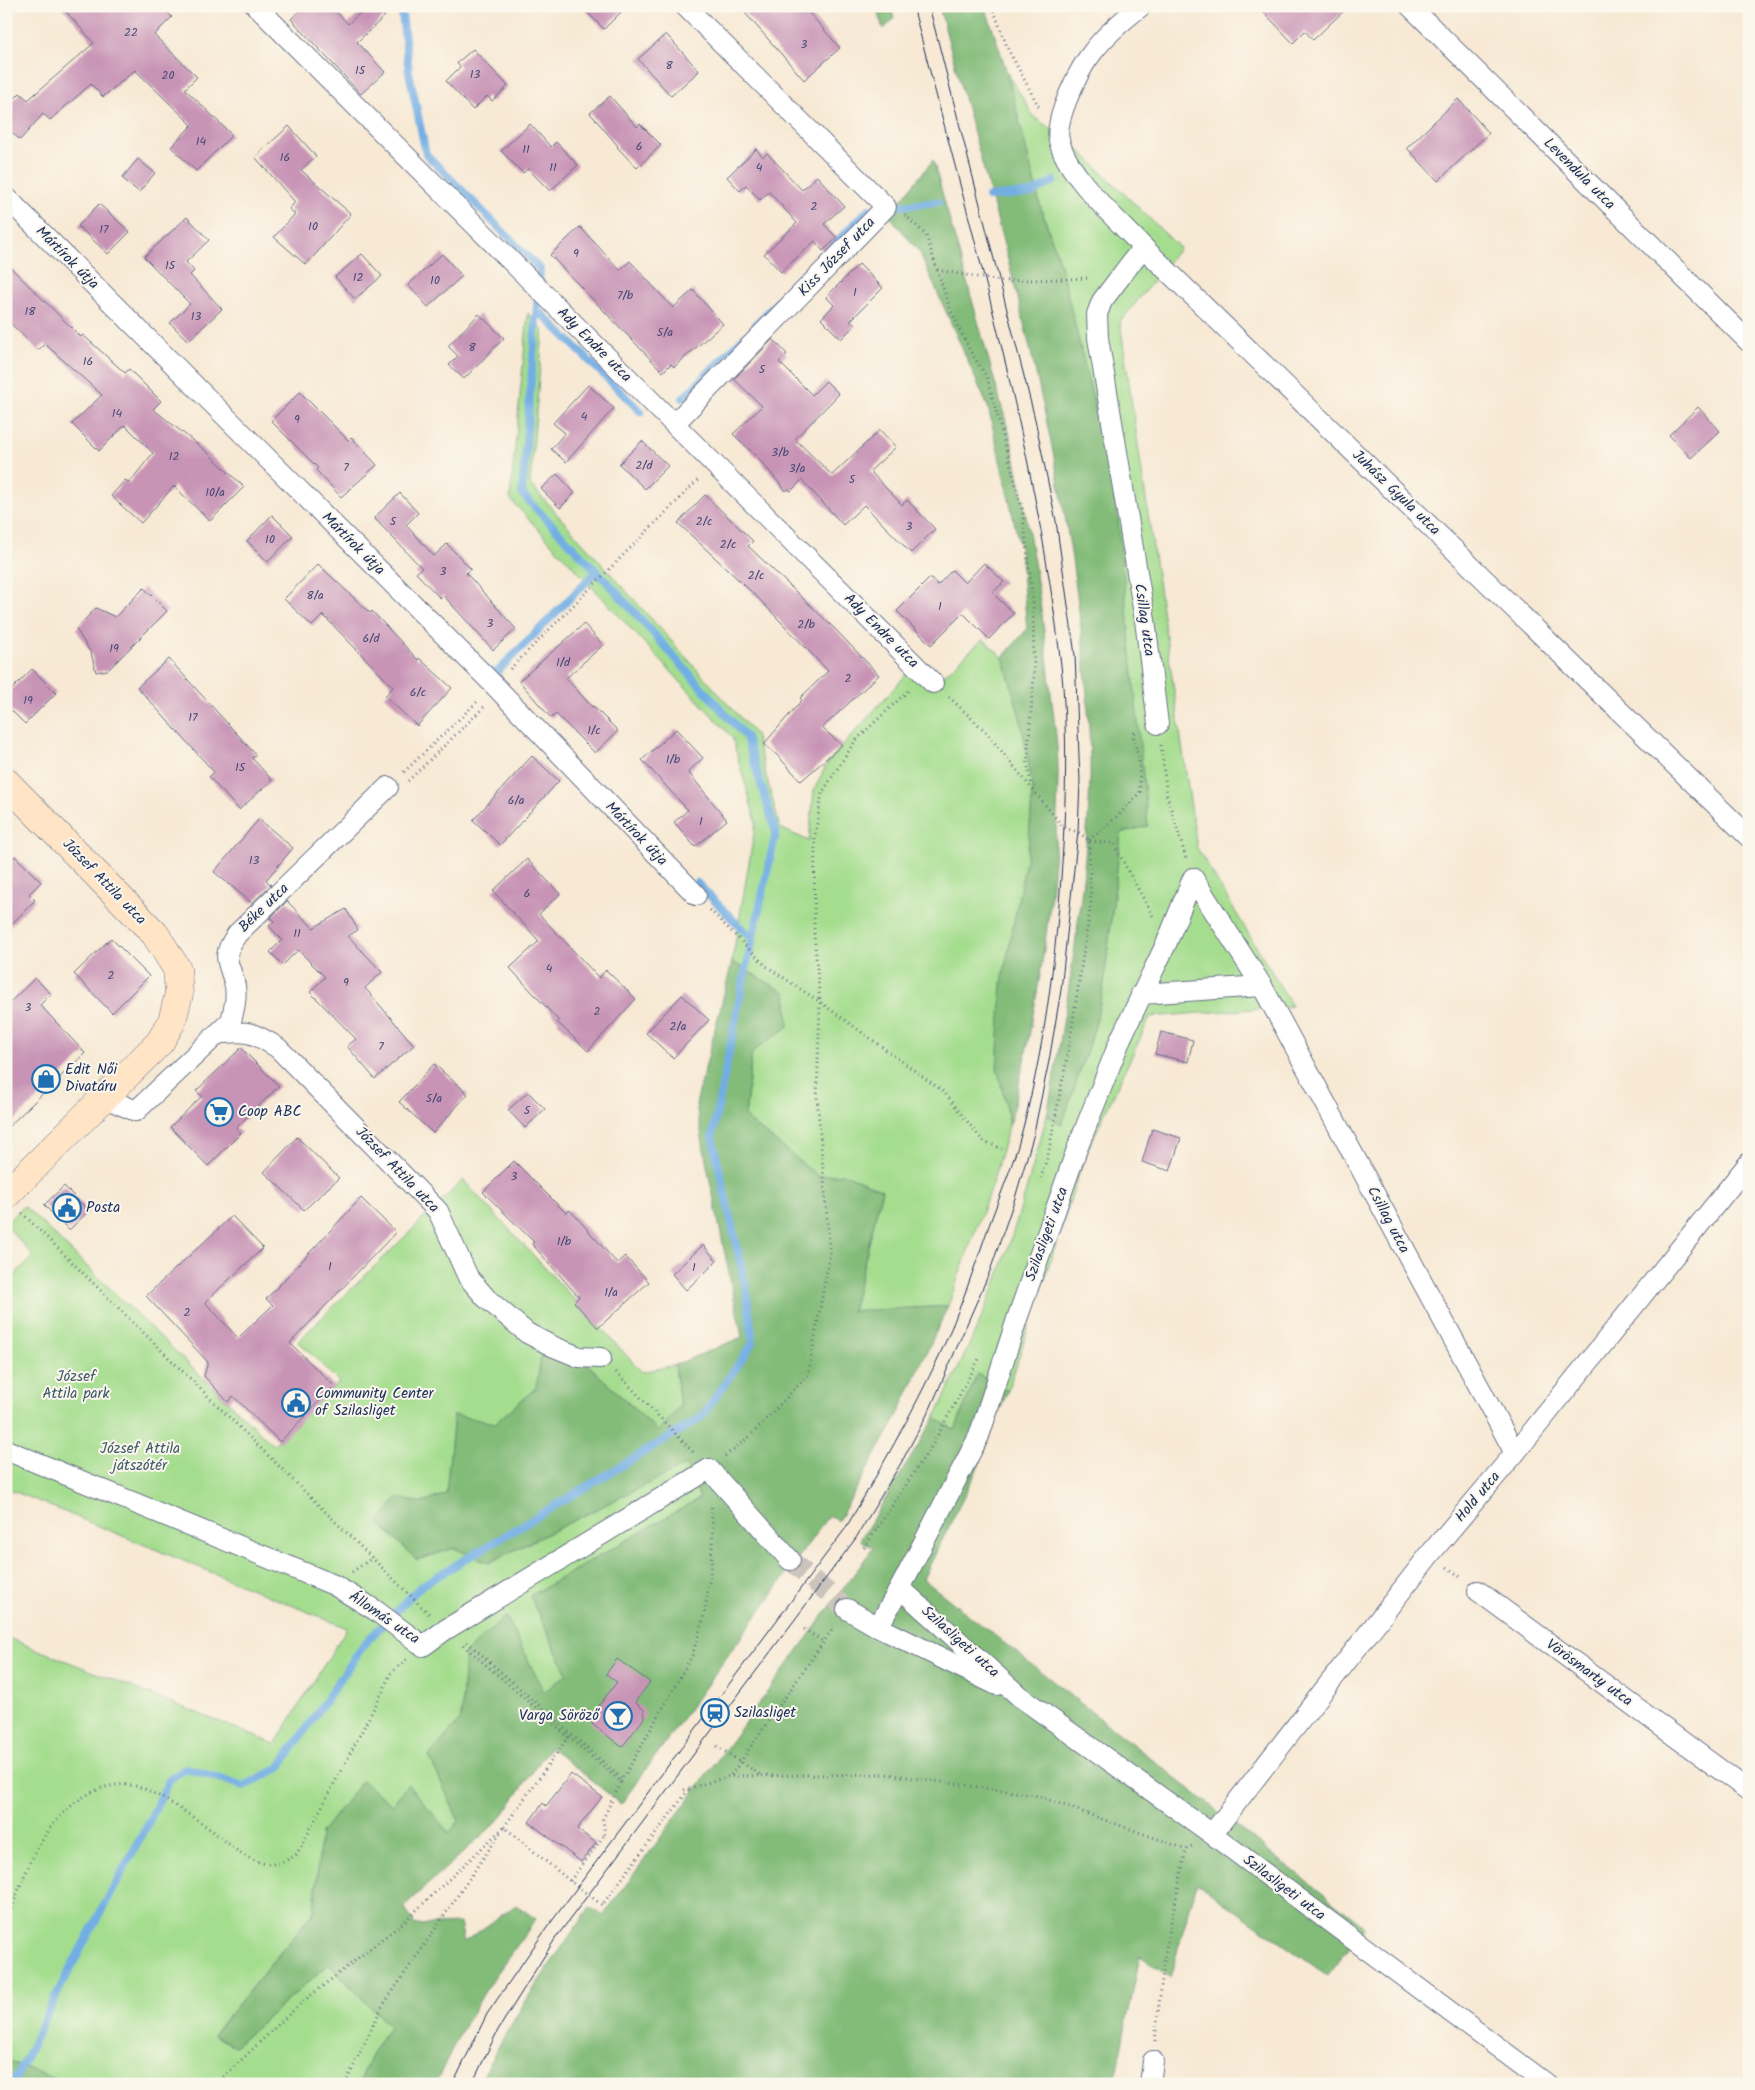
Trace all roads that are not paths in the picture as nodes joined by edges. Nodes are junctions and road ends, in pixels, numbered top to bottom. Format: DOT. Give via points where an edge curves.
graph roads {
  1 [pos="256,6"];
  2 [pos="685,6"];
  3 [pos="1141,6"];
  4 [pos="1410,6"];
  5 [pos="6,197"];
  6 [pos="1143,247"];
  7 [pos="1749,342"];
  8 [pos="674,424"];
  9 [pos="929,679"];
  10 [pos="1158,724"];
  11 [pos="6,782"];
  12 [pos="388,787"];
  13 [pos="1749,836"];
  14 [pos="1193,878"];
  15 [pos="696,895"];
  16 [pos="1262,986"];
  17 [pos="1141,994"];
  18 [pos="217,1034"];
  19 [pos="105,1098"];
  20 [pos="1749,1164"];
  21 [pos="13,1203"];
  22 [pos="601,1358"];
  23 [pos="6,1450"];
  24 [pos="1514,1453"];
  25 [pos="790,1560"];
  26 [pos="900,1588"];
  27 [pos="1478,1591"];
  28 [pos="847,1609"];
  29 [pos="878,1627"];
  30 [pos="1019,1696"];
  31 [pos="1749,1791"];
  32 [pos="1212,1834"];
  33 [pos="1153,2061"];
  34 [pos="1150,2084"];
  35 [pos="1547,2084"];
  1 -- 8 [label="street, Ady Endre utca"];
  2 -- 8 [label="street, Kiss József utca" via="886,207"];
  3 -- 6 [label="street, Juhász Gyula utca" via="1120,22 1091,53 1062,113 1058,139 1079,178"];
  4 -- 7 [label="street, Levendula utca"];
  5 -- 15 [label="street, Mártírok útja" via="497,688"];
  6 -- 10 [label="street, Csillag utca" via="1102,301 1097,314 1098,338 1143,610"];
  6 -- 13 [label="street, Juhász Gyula utca"];
  8 -- 9 [label="street, Ady Endre utca"];
  11 -- 19 [label="street, József Attila utca" via="154,934 177,969 179,994 172,1021 160,1042"];
  12 -- 18 [label="street, Béke utca" via="236,934 229,945 226,960 235,986 236,1004 230,1021"];
  14 -- 16 [label="street, Csillag utca"];
  14 -- 17 [label="street, Szilasligeti utca"];
  16 -- 17 [label="street"];
  16 -- 24 [label="street, Csillag utca"];
  17 -- 26 [label="street, Szilasligeti utca" via="1077,1149 979,1436"];
  18 -- 19 [label="street, Béke utca" via="136,1111"];
  18 -- 22 [label="street, József Attila utca" via="240,1031 256,1034 278,1048 438,1211 468,1277 508,1318 528,1333 568,1354"];
  19 -- 21 [label="street"];
  20 -- 24 [label="street, Hold utca"];
  23 -- 25 [label="street, Állomás utca" via="334,1585 400,1627 423,1646 709,1469"];
  24 -- 32 [label="street, Hold utca" via="1430,1554"];
  26 -- 29 [label="street, Szilasligeti utca"];
  26 -- 30 [label="street, Szilasligeti utca"];
  27 -- 31 [label="street, Vörösmarty utca"];
  28 -- 29 [label="street, Szilasligeti utca"];
  29 -- 30 [label="street, Szilasligeti utca"];
  30 -- 32 [label="street, Szilasligeti utca"];
  32 -- 35 [label="street, Szilasligeti utca"];
  33 -- 34 [label="street"];
}
